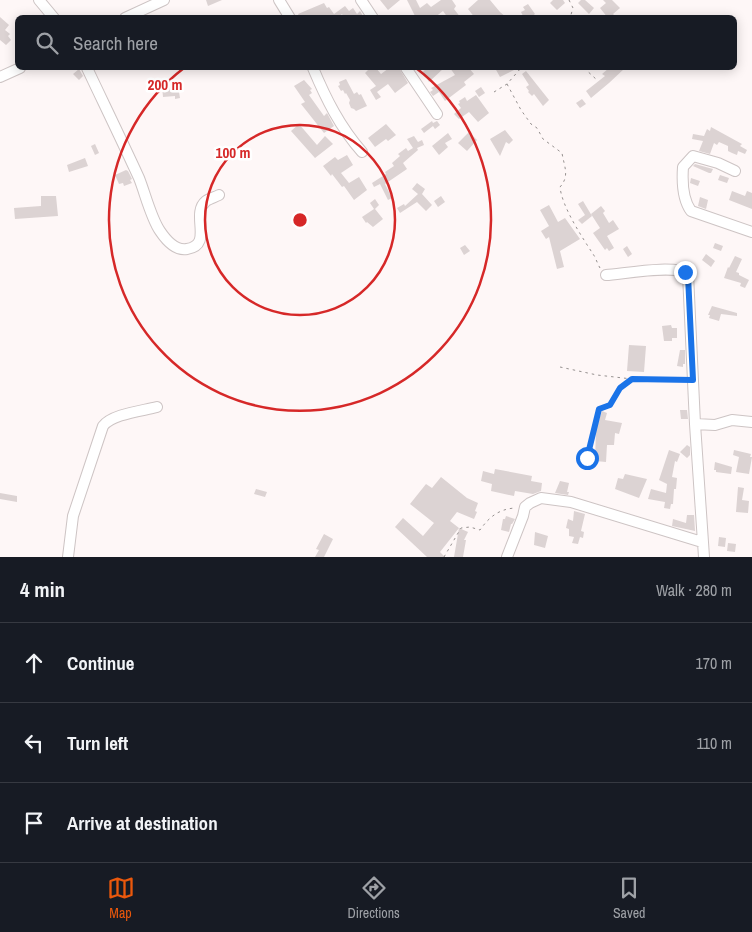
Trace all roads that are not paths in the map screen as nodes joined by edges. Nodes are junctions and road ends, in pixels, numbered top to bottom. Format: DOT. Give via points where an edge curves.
graph roads {
  1 [pos="39,0"];
  2 [pos="164,0"];
  3 [pos="279,0"];
  4 [pos="361,0"];
  5 [pos="52,15"];
  6 [pos="132,15"];
  7 [pos="288,15"];
  8 [pos="371,15"];
  9 [pos="16,70"];
  10 [pos="88,70"];
  11 [pos="314,70"];
  12 [pos="407,70"];
  13 [pos="0,77"];
  14 [pos="437,114"];
  15 [pos="362,152"];
  16 [pos="735,171"];
  17 [pos="219,195"];
  18 [pos="752,232"];
  19 [pos="606,275"];
  20 [pos="156,407"];
  21 [pos="752,422"];
  22 [pos="695,424"];
  23 [pos="702,542"];
  24 [pos="68,557"];
  25 [pos="507,557"];
  26 [pos="704,557"];
  1 -- 5 [label="street"];
  2 -- 6 [label="street"];
  3 -- 7 [label="street"];
  4 -- 8 [label="street"];
  9 -- 13 [label="street"];
  10 -- 17 [label="street" via="159,230 169,242 179,249 195,246 200,241 202,205"];
  11 -- 15 [label="street" via="330,106"];
  12 -- 14 [label="street"];
  16 -- 18 [label="street" via="694,156 683,167 687,206 691,212"];
  19 -- 22 [label="street" via="668,269 687,273"];
  20 -- 24 [label="street" via="116,418 103,426 73,516"];
  21 -- 22 [label="street" via="732,420 715,425"];
  22 -- 23 [label="street"];
  23 -- 25 [label="street" via="570,502 541,498 525,507"];
  23 -- 26 [label="street"];
}
